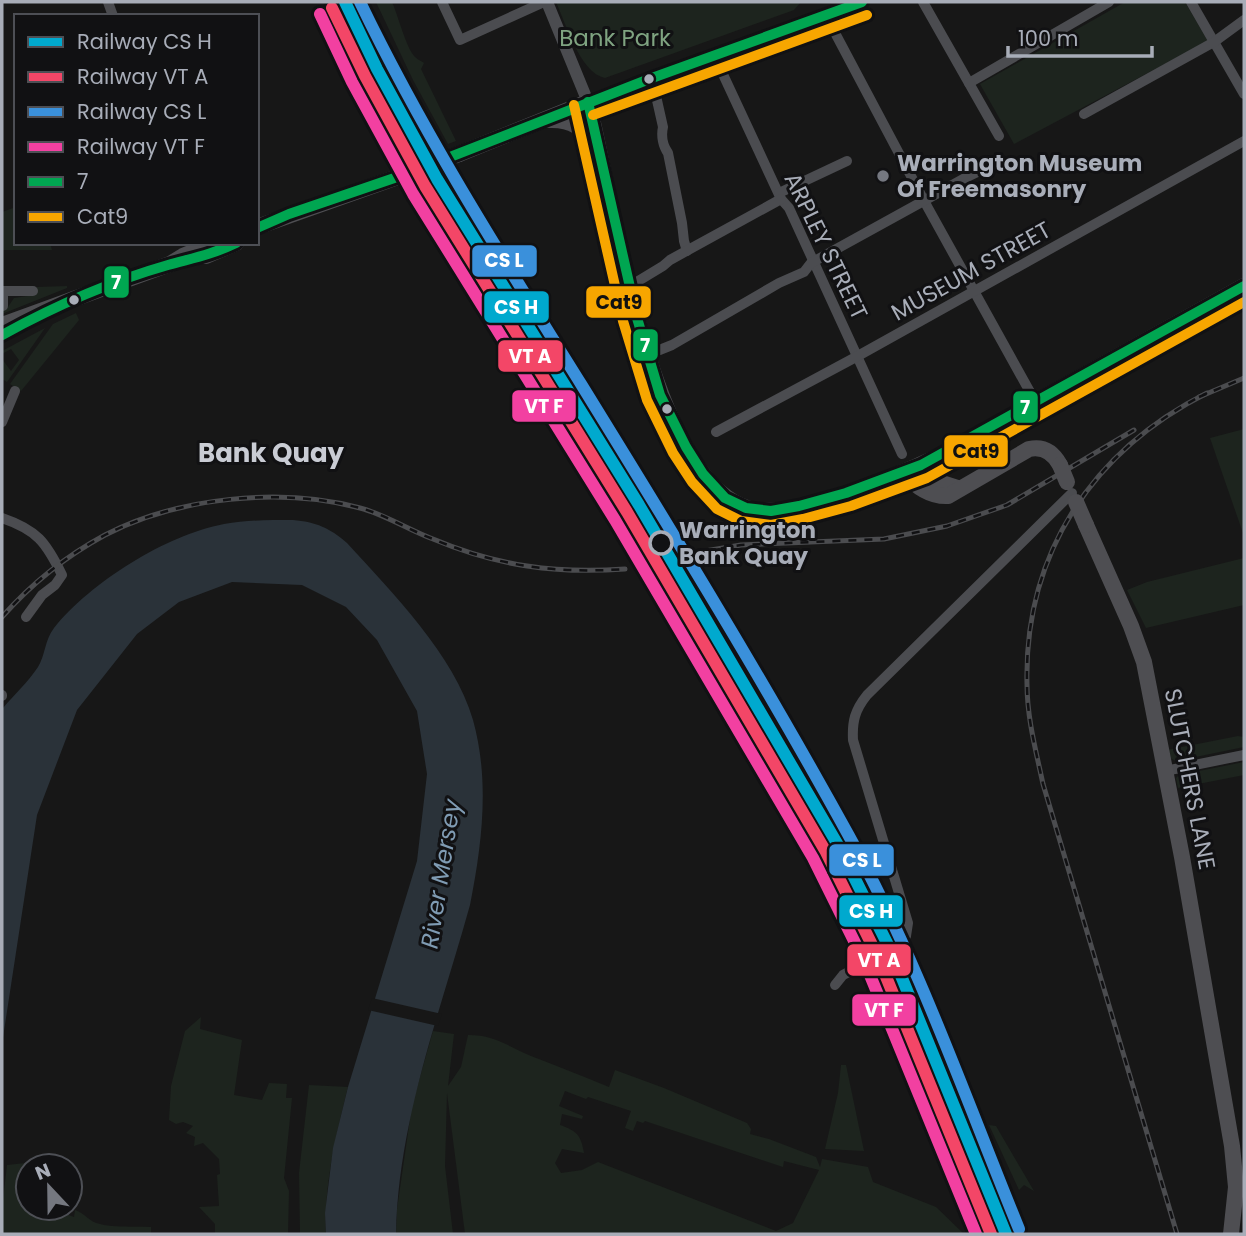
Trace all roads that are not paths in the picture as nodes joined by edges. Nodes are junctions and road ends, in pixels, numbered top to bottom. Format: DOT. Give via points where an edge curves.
graph roads {
  1 [pos="442,2"];
  2 [pos="546,2"];
  3 [pos="862,2"];
  4 [pos="923,2"];
  5 [pos="1109,2"];
  6 [pos="1191,2"];
  7 [pos="825,15"];
  8 [pos="1244,20"];
  9 [pos="1214,42"];
  10 [pos="714,55"];
  11 [pos="652,78"];
  12 [pos="969,83"];
  13 [pos="1244,94"];
  14 [pos="588,102"];
  15 [pos="1084,114"];
  16 [pos="536,123"];
  17 [pos="999,136"];
  18 [pos="1244,141"];
  19 [pos="599,152"];
  20 [pos="847,162"];
  21 [pos="992,165"];
  22 [pos="780,196"];
  23 [pos="925,201"];
  24 [pos="259,227"];
  25 [pos="206,245"];
  26 [pos="231,245"];
  27 [pos="687,251"];
  28 [pos="814,262"];
  29 [pos="170,264"];
  30 [pos="630,286"];
  31 [pos="1244,286"];
  32 [pos="3,291"];
  33 [pos="33,291"];
  34 [pos="974,291"];
  35 [pos="3,306"];
  36 [pos="51,308"];
  37 [pos="2,325"];
  38 [pos="2,335"];
  39 [pos="647,355"];
  40 [pos="856,358"];
  41 [pos="15,391"];
  42 [pos="1035,401"];
  43 [pos="2,422"];
  44 [pos="716,432"];
  45 [pos="902,454"];
  46 [pos="921,465"];
  47 [pos="903,472"];
  48 [pos="958,488"];
  49 [pos="1072,492"];
  50 [pos="2,518"];
  51 [pos="26,617"];
  52 [pos="1244,755"];
  53 [pos="1165,771"];
  54 [pos="898,944"];
  55 [pos="860,966"];
  56 [pos="835,985"];
  57 [pos="1231,1234"];
  1 -- 2 [label="street" via="460,40"];
  2 -- 14 [label="street"];
  3 -- 7 [label="street"];
  4 -- 12 [label="street"];
  5 -- 12 [label="street"];
  6 -- 9 [label="street"];
  7 -- 10 [label="street"];
  7 -- 23 [label="street"];
  8 -- 9 [label="street"];
  9 -- 13 [label="street"];
  9 -- 15 [label="street"];
  10 -- 11 [label="street"];
  10 -- 22 [label="street, ARPLEY STREET"];
  11 -- 14 [label="street"];
  11 -- 27 [label="street"];
  12 -- 17 [label="street"];
  14 -- 16 [label="highway"];
  14 -- 19 [label="highway"];
  16 -- 19 [label="highway" via="569,121 584,130"];
  16 -- 24 [label="highway, bridge"];
  18 -- 34 [label="street, MUSEUM STREET"];
  19 -- 30 [label="highway"];
  20 -- 22 [label="street"];
  21 -- 23 [label="street"];
  22 -- 27 [label="street"];
  22 -- 28 [label="street, ARPLEY STREET"];
  23 -- 28 [label="street"];
  23 -- 34 [label="street"];
  25 -- 29 [label="highway"];
  26 -- 29 [label="highway" via="185,263"];
  27 -- 30 [label="street"];
  28 -- 39 [label="street" via="804,272"];
  28 -- 40 [label="street, ARPLEY STREET"];
  29 -- 36 [label="highway"];
  30 -- 39 [label="highway"];
  31 -- 42 [label="highway"];
  32 -- 33 [label="street"];
  32 -- 35 [label="street"];
  34 -- 40 [label="street, MUSEUM STREET"];
  34 -- 42 [label="street"];
  36 -- 37 [label="highway"];
  36 -- 38 [label="highway"];
  39 -- 47 [label="highway" via="667,411 703,474 732,502 768,511 786,509"];
  40 -- 44 [label="street, MUSEUM STREET"];
  40 -- 45 [label="street, ARPLEY STREET"];
  41 -- 43 [label="street"];
  42 -- 46 [label="highway"];
  46 -- 47 [label="highway"];
  46 -- 48 [label="highway" via="933,480"];
  47 -- 48 [label="highway, SLUTCHERS LANE" via="937,496 948,496"];
  48 -- 49 [label="highway, SLUTCHERS LANE, bridge" via="1029,449 1044,449 1055,458"];
  49 -- 53 [label="highway, SLUTCHERS LANE, bridge" via="1141,652"];
  49 -- 54 [label="street" via="867,695 852,721 853,740 908,923 906,936"];
  50 -- 51 [label="street" via="26,526 37,536 62,575"];
  52 -- 53 [label="street"];
  53 -- 57 [label="highway, SLUTCHERS LANE" via="1235,1167"];
  55 -- 56 [label="street"];
}
